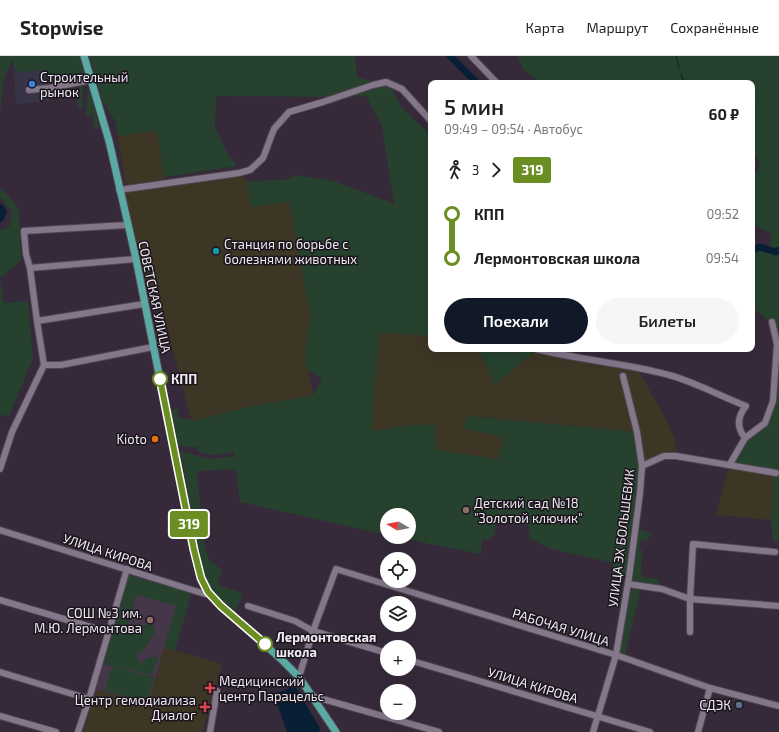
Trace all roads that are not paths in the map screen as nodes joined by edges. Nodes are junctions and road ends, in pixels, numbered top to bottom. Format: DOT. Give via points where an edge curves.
graph roads {
  1 [pos="84,56"];
  2 [pos="470,56"];
  3 [pos="91,80"];
  4 [pos="494,80"];
  5 [pos="29,90"];
  6 [pos="428,118"];
  7 [pos="119,190"];
  8 [pos="128,225"];
  9 [pos="136,259"];
  10 [pos="30,268"];
  11 [pos="144,304"];
  12 [pos="37,321"];
  13 [pos="772,322"];
  14 [pos="153,347"];
  15 [pos="548,352"];
  16 [pos="44,366"];
  17 [pos="623,376"];
  18 [pos="745,438"];
  19 [pos="730,464"];
  20 [pos="642,466"];
  21 [pos="0,469"];
  22 [pos="776,474"];
  23 [pos="0,530"];
  24 [pos="775,552"];
  25 [pos="127,569"];
  26 [pos="628,584"];
  27 [pos="208,592"];
  28 [pos="690,599"];
  29 [pos="0,600"];
  30 [pos="248,606"];
  31 [pos="779,606"];
  32 [pos="314,631"];
  33 [pos="108,632"];
  34 [pos="690,632"];
  35 [pos="380,651"];
  36 [pos="616,656"];
  37 [pos="416,662"];
  38 [pos="0,672"];
  39 [pos="299,677"];
  40 [pos="710,688"];
  41 [pos="217,691"];
  42 [pos="312,696"];
  43 [pos="89,699"];
  44 [pos="779,706"];
  45 [pos="0,716"];
  46 [pos="597,716"];
  47 [pos="56,732"];
  48 [pos="78,732"];
  49 [pos="210,732"];
  50 [pos="336,732"];
  51 [pos="439,732"];
  52 [pos="593,732"];
  53 [pos="650,732"];
  54 [pos="698,732"];
  1 -- 3 [label="main road, СОВЕТСКАЯ УЛИЦА"];
  2 -- 4 [label="street"];
  3 -- 5 [label="street"];
  3 -- 7 [label="main road, СОВЕТСКАЯ УЛИЦА" via="109,141"];
  6 -- 7 [label="street" via="402,89 386,82 373,85 289,112 274,128 263,158 250,170"];
  7 -- 8 [label="main road, СОВЕТСКАЯ УЛИЦА"];
  8 -- 9 [label="main road, СОВЕТСКАЯ УЛИЦА"];
  8 -- 10 [label="street" via="24,231"];
  9 -- 10 [label="street"];
  9 -- 11 [label="main road, СОВЕТСКАЯ УЛИЦА"];
  10 -- 12 [label="street"];
  11 -- 12 [label="street"];
  11 -- 14 [label="main road, СОВЕТСКАЯ УЛИЦА"];
  12 -- 16 [label="street"];
  13 -- 18 [label="street" via="777,344 773,401 765,423"];
  14 -- 16 [label="street"];
  14 -- 27 [label="main road, СОВЕТСКАЯ УЛИЦА" via="194,550 201,578"];
  15 -- 18 [label="street" via="669,375 746,406 738,423"];
  16 -- 21 [label="street" via="12,432"];
  17 -- 20 [label="street, УЛИЦА ЭХ БОЛЬШЕВИК" via="637,432"];
  18 -- 19 [label="street"];
  20 -- 22 [label="street" via="664,456 676,456"];
  20 -- 26 [label="street, УЛИЦА ЭХ БОЛЬШЕВИК"];
  23 -- 25 [label="street, УЛИЦА КИРОВА"];
  24 -- 28 [label="street" via="693,544"];
  25 -- 27 [label="street, УЛИЦА КИРОВА" via="192,591 205,594"];
  25 -- 33 [label="street"];
  26 -- 28 [label="street" via="662,590"];
  26 -- 36 [label="street, УЛИЦА ЭХ БОЛЬШЕВИК"];
  27 -- 39 [label="main road, СОВЕТСКАЯ УЛИЦА"];
  28 -- 31 [label="street"];
  28 -- 34 [label="street"];
  29 -- 33 [label="street"];
  30 -- 32 [label="street"];
  32 -- 35 [label="street"];
  32 -- 36 [label="street, РАБОЧАЯ УЛИЦА" via="336,569"];
  32 -- 39 [label="street"];
  33 -- 43 [label="street"];
  36 -- 40 [label="street, РАБОЧАЯ УЛИЦА"];
  36 -- 46 [label="street, УЛИЦА ЭХ БОЛЬШЕВИК"];
  37 -- 46 [label="street, УЛИЦА КИРОВА"];
  38 -- 43 [label="street"];
  39 -- 42 [label="main road, СОВЕТСКАЯ УЛИЦА"];
  40 -- 44 [label="street, РАБОЧАЯ УЛИЦА"];
  40 -- 54 [label="street"];
  41 -- 49 [label="street"];
  42 -- 50 [label="main road, СОВЕТСКАЯ УЛИЦА"];
  42 -- 51 [label="street"];
  43 -- 48 [label="street"];
  45 -- 47 [label="street"];
  46 -- 52 [label="street, УЛИЦА ЭХ БОЛЬШЕВИК"];
  46 -- 53 [label="street, УЛИЦА КИРОВА"];
}
